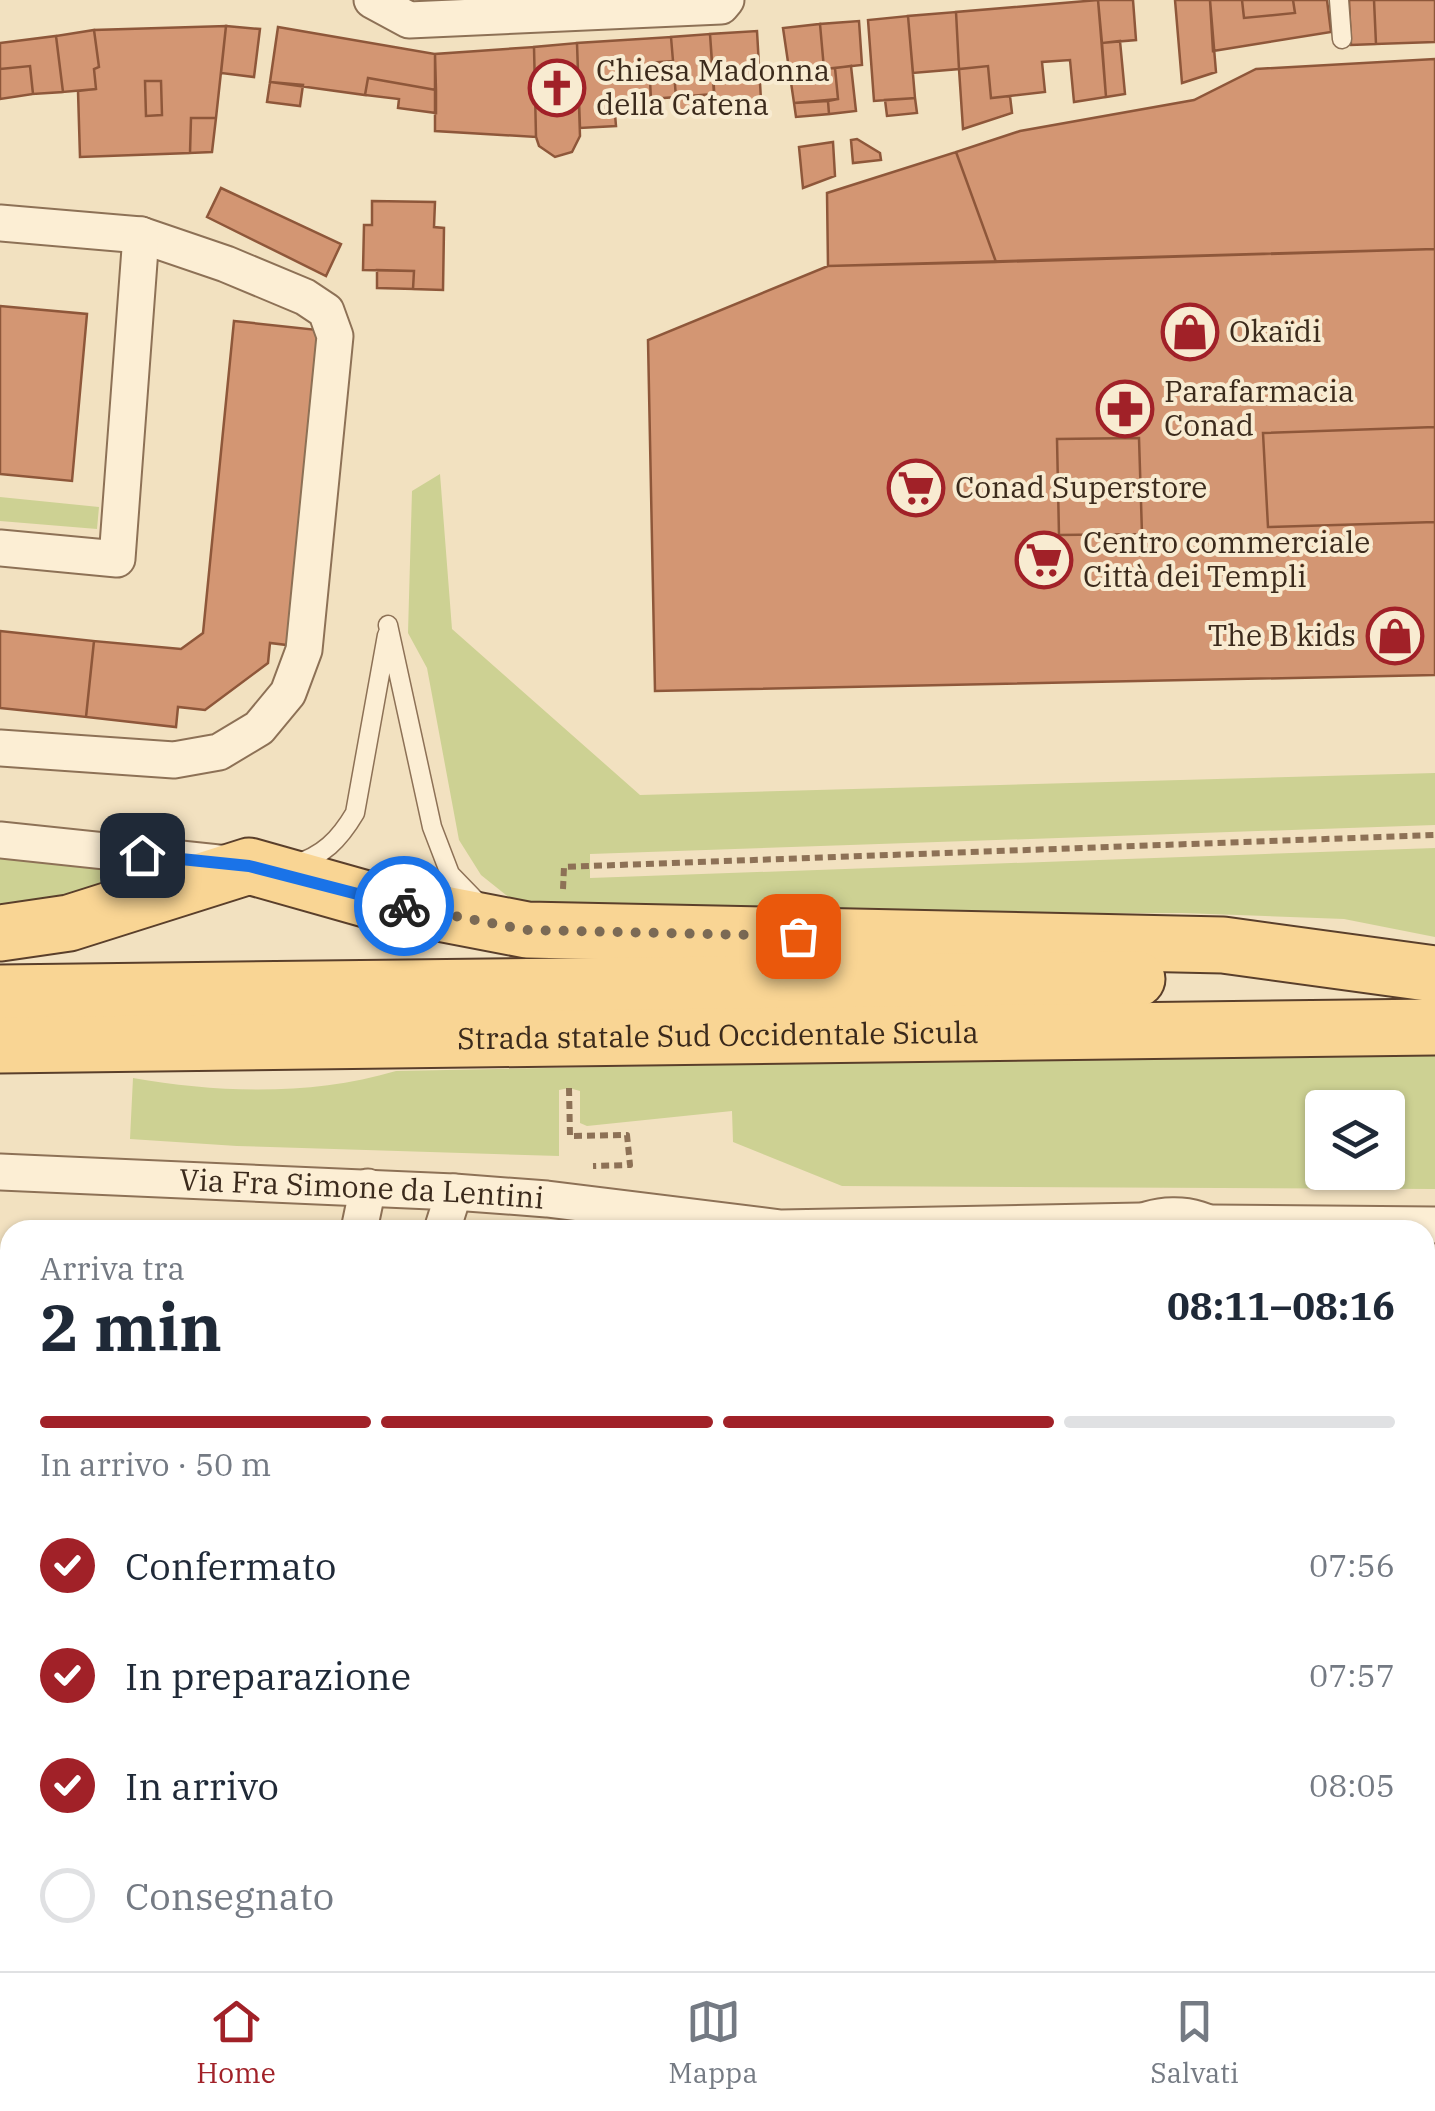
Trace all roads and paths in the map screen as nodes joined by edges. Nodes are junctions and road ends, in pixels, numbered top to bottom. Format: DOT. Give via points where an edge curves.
graph roads {
  1 [pos="372,0"];
  2 [pos="726,0"];
  3 [pos="1338,0"];
  4 [pos="1342,39"];
  5 [pos="0,223"];
  6 [pos="141,236"];
  7 [pos="0,548"];
  8 [pos="0,748"];
  9 [pos="1435,835"];
  10 [pos="0,840"];
  11 [pos="249,866"];
  12 [pos="545,913"];
  13 [pos="0,933"];
  14 [pos="1435,975"];
  15 [pos="0,993"];
  16 [pos="1435,1028"];
  17 [pos="0,1045"];
  18 [pos="569,1088"];
  19 [pos="627,1135"];
  20 [pos="0,1172"];
  21 [pos="368,1187"];
  22 [pos="454,1192"];
  23 [pos="361,1220"];
  24 [pos="445,1220"];
  25 [pos="711,1220"];
  26 [pos="1153,1220"];
  27 [pos="1196,1220"];
  1 -- 2 [label="street" via="409,20 721,6"];
  3 -- 4 [label="lane"];
  5 -- 6 [label="street"];
  6 -- 7 [label="street" via="117,559"];
  6 -- 8 [label="street" via="226,264 326,311 334,336 304,650 288,693 259,728 219,752 174,760"];
  9 -- 12 [label="path" via="564,867"];
  10 -- 11 [label="street"];
  11 -- 12 [label="main road" via="366,899"];
  11 -- 12 [label="lane" via="296,864 325,852 348,824 388,625 432,827 450,874 479,905"];
  11 -- 13 [label="main road" via="69,924"];
  12 -- 14 [label="main road" via="1223,945"];
  14 -- 15 [label="main road, Strada statale Sud Occidentale Sicula"];
  16 -- 17 [label="main road, Strada statale Sud Occidentale Sicula"];
  18 -- 19 [label="path" via="570,1136"];
  20 -- 21 [label="street, Via Fra Simone da Lentini"];
  21 -- 22 [label="street, Via Fra Simone da Lentini"];
  21 -- 23 [label="street"];
  22 -- 24 [label="street"];
  22 -- 25 [label="street, Via Fra Simone da Lentini"];
  26 -- 27 [label="street, Via Fra Simone da Lentini" via="1176,1214"];
}
